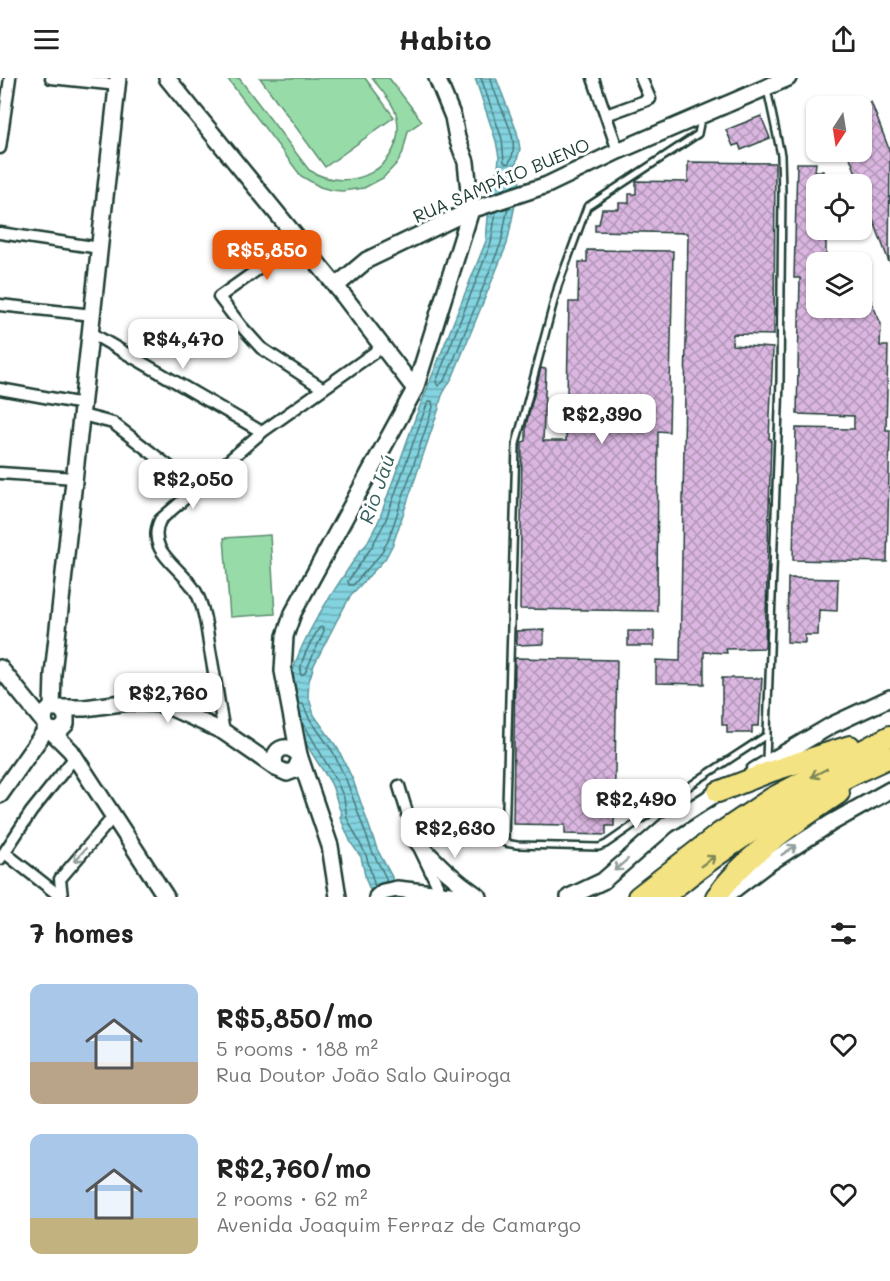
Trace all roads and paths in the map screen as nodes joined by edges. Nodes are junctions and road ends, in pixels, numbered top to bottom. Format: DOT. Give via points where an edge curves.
graph roads {
  1 [pos="10,78"];
  2 [pos="51,78"];
  3 [pos="167,78"];
  4 [pos="437,78"];
  5 [pos="593,78"];
  6 [pos="641,78"];
  7 [pos="788,78"];
  8 [pos="118,81"];
  9 [pos="764,83"];
  10 [pos="701,114"];
  11 [pos="606,115"];
  12 [pos="0,148"];
  13 [pos="618,151"];
  14 [pos="471,210"];
  15 [pos="0,233"];
  16 [pos="298,241"];
  17 [pos="100,248"];
  18 [pos="336,286"];
  19 [pos="0,305"];
  20 [pos="93,315"];
  21 [pos="91,333"];
  22 [pos="382,347"];
  23 [pos="322,388"];
  24 [pos="0,389"];
  25 [pos="415,389"];
  26 [pos="82,410"];
  27 [pos="262,432"];
  28 [pos="0,473"];
  29 [pos="75,478"];
  30 [pos="197,488"];
  31 [pos="0,668"];
  32 [pos="52,689"];
  33 [pos="890,698"];
  34 [pos="29,700"];
  35 [pos="53,719"];
  36 [pos="292,726"];
  37 [pos="224,732"];
  38 [pos="767,735"];
  39 [pos="890,735"];
  40 [pos="249,749"];
  41 [pos="278,750"];
  42 [pos="73,754"];
  43 [pos="299,757"];
  44 [pos="889,758"];
  45 [pos="766,764"];
  46 [pos="281,770"];
  47 [pos="399,786"];
  48 [pos="311,789"];
  49 [pos="890,790"];
  50 [pos="718,792"];
  51 [pos="0,795"];
  52 [pos="113,817"];
  53 [pos="415,839"];
  54 [pos="3,856"];
  55 [pos="439,895"];
  56 [pos="339,896"];
  57 [pos="61,897"];
  58 [pos="166,897"];
  59 [pos="377,897"];
  60 [pos="468,897"];
  61 [pos="479,897"];
  62 [pos="569,897"];
  63 [pos="638,897"];
  64 [pos="663,897"];
  65 [pos="716,897"];
  66 [pos="724,897"];
  1 -- 12 [label="street"];
  2 -- 8 [label="street"];
  3 -- 16 [label="street"];
  4 -- 14 [label="street" via="466,162"];
  5 -- 11 [label="street"];
  6 -- 11 [label="street" via="650,99"];
  7 -- 9 [label="street, RUA SAMPÁIO BUENO"];
  8 -- 17 [label="street"];
  9 -- 10 [label="street, RUA SAMPÁIO BUENO"];
  9 -- 38 [label="lane" via="781,155 782,193 780,393"];
  10 -- 13 [label="street, RUA SAMPÁIO BUENO"];
  10 -- 38 [label="lane" via="698,134 587,207 558,286 516,444 505,843 606,844"];
  11 -- 13 [label="street"];
  13 -- 14 [label="street, RUA SAMPÁIO BUENO" via="548,185"];
  14 -- 18 [label="street, RUA SAMPÁIO BUENO" via="367,260"];
  14 -- 25 [label="street"];
  15 -- 17 [label="street"];
  16 -- 18 [label="street"];
  16 -- 23 [label="street" via="219,297 261,348"];
  17 -- 20 [label="street"];
  18 -- 22 [label="street"];
  19 -- 20 [label="street"];
  20 -- 21 [label="street"];
  21 -- 26 [label="street"];
  21 -- 27 [label="street"];
  22 -- 23 [label="street"];
  22 -- 25 [label="street"];
  23 -- 27 [label="street"];
  24 -- 26 [label="street"];
  25 -- 36 [label="street" via="293,613 285,636 283,671"];
  26 -- 29 [label="street"];
  26 -- 30 [label="street" via="113,423"];
  27 -- 30 [label="street"];
  28 -- 29 [label="street"];
  29 -- 32 [label="street"];
  30 -- 37 [label="street" via="160,520 155,531 156,544 200,601"];
  31 -- 34 [label="street"];
  32 -- 34 [label="street" via="45,696"];
  32 -- 35 [label="street"];
  33 -- 45 [label="street" via="832,725"];
  34 -- 35 [label="street"];
  35 -- 37 [label="street" via="85,708 129,702 163,704"];
  35 -- 42 [label="street"];
  35 -- 51 [label="street"];
  36 -- 41 [label="street"];
  36 -- 43 [label="street"];
  37 -- 40 [label="street"];
  38 -- 45 [label="lane"];
  39 -- 50 [label="highway"];
  39 -- 63 [label="highway, one-way" via="772,798 720,832"];
  40 -- 41 [label="street"];
  40 -- 46 [label="street"];
  41 -- 43 [label="street" via="289,747"];
  41 -- 46 [label="street" via="273,759"];
  42 -- 52 [label="street"];
  42 -- 54 [label="street"];
  43 -- 46 [label="street" via="295,770"];
  43 -- 48 [label="street"];
  64 -- 44 [label="highway, one-way" via="765,822 838,780"];
  44 -- 65 [label="highway" via="764,845"];
  45 -- 50 [label="street"];
  46 -- 48 [label="street"];
  47 -- 53 [label="street"];
  48 -- 56 [label="street" via="330,846"];
  66 -- 49 [label="street, one-way" via="831,823"];
  50 -- 62 [label="street, one-way" via="667,825 603,880"];
  52 -- 57 [label="street, one-way" via="60,879"];
  52 -- 58 [label="street"];
  53 -- 55 [label="street"];
  53 -- 61 [label="street" via="456,882"];
  54 -- 57 [label="street"];
  55 -- 59 [label="street" via="397,889"];
  55 -- 60 [label="street"];
}
